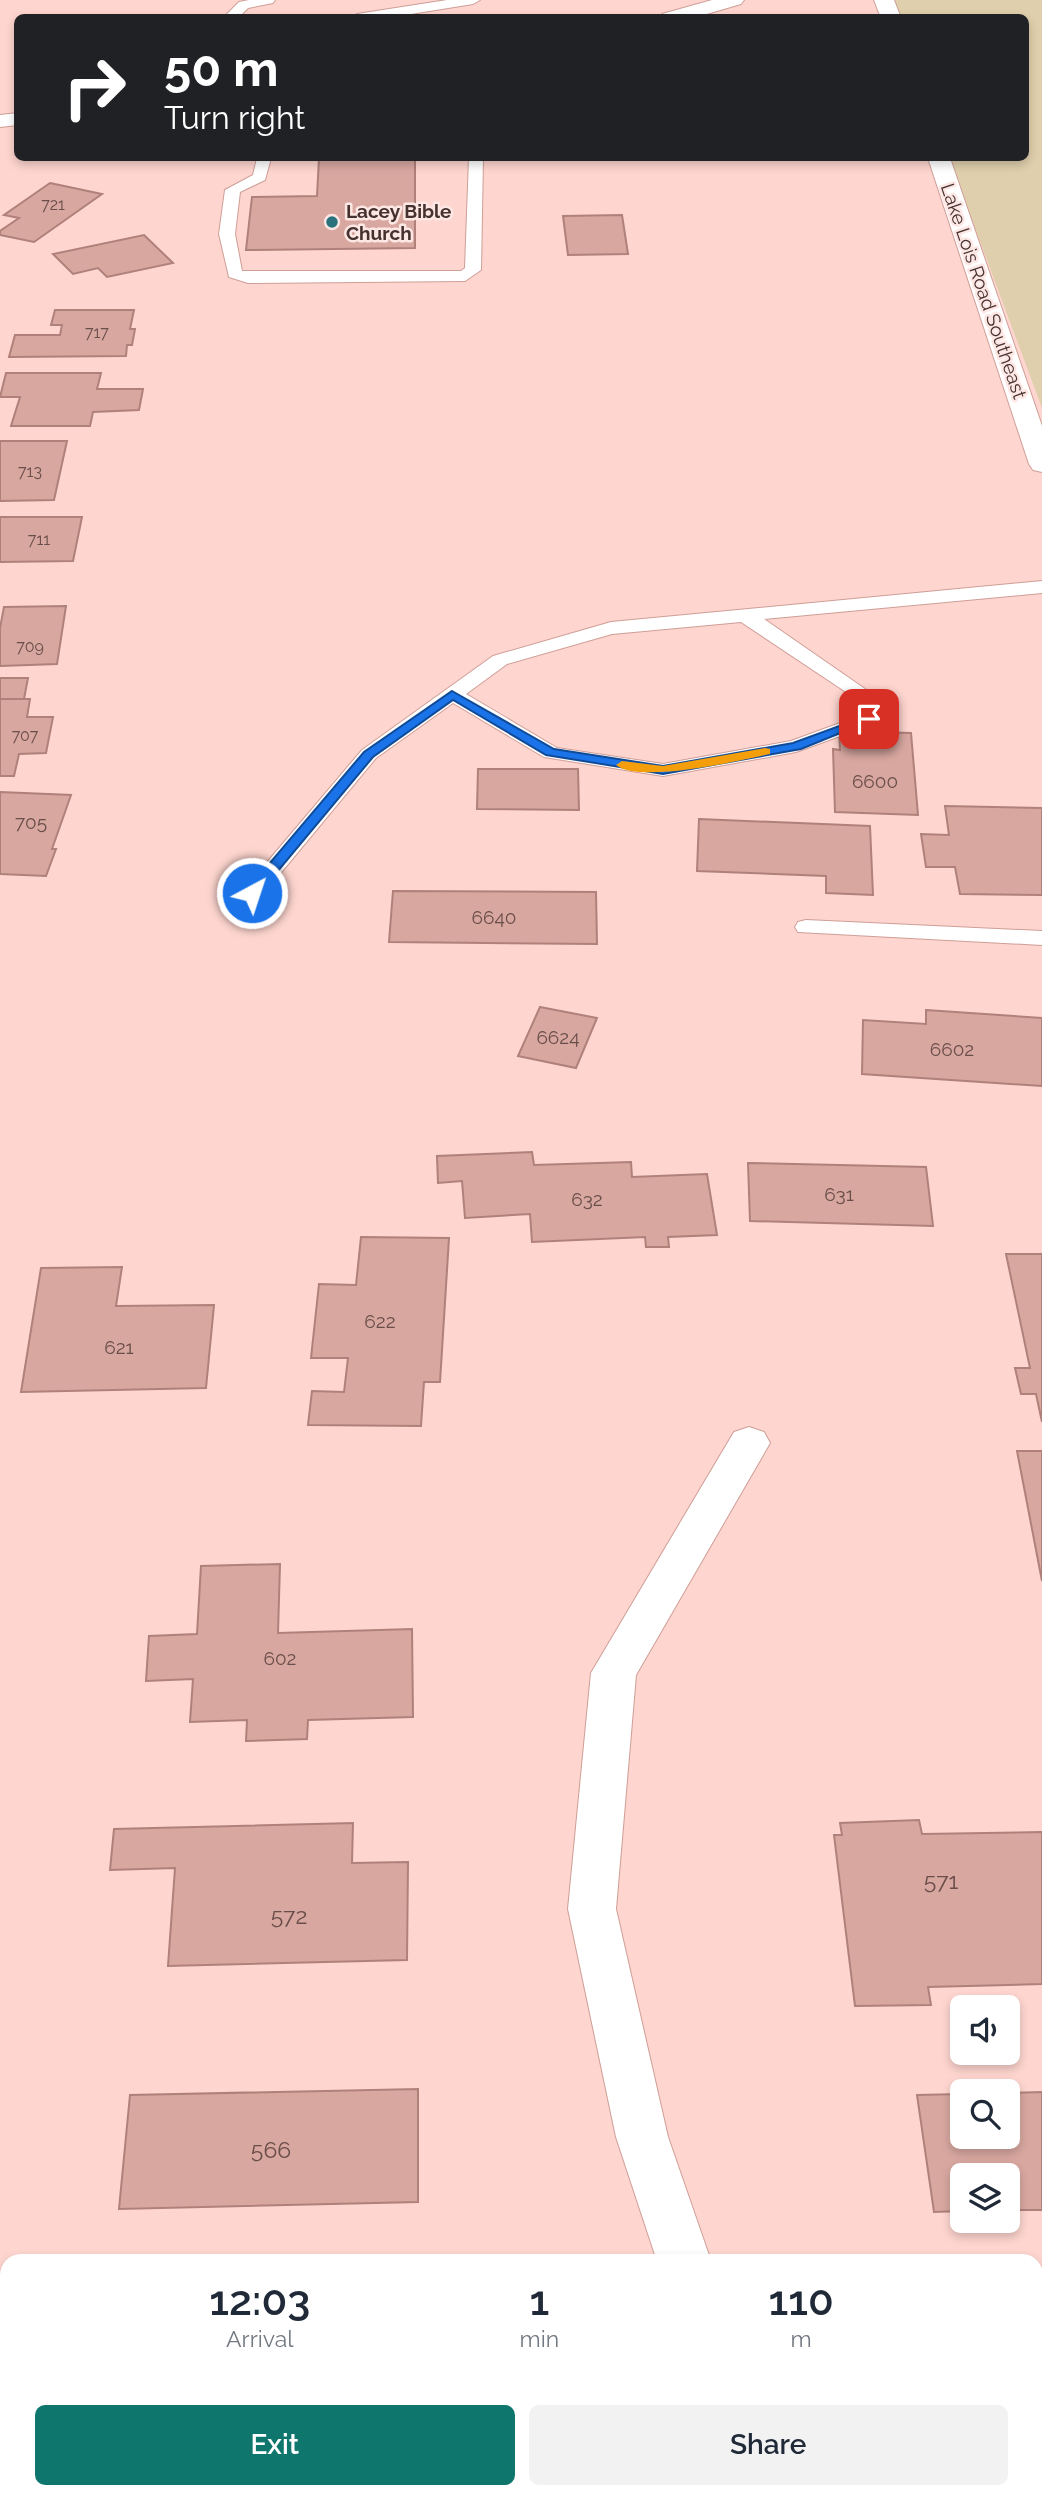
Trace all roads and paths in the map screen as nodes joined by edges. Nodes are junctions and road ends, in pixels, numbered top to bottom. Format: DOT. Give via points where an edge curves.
graph roads {
  1 [pos="268,0"];
  2 [pos="363,0"];
  3 [pos="473,0"];
  4 [pos="734,0"];
  5 [pos="234,14"];
  6 [pos="378,14"];
  7 [pos="683,14"];
  8 [pos="263,161"];
  9 [pos="476,161"];
  10 [pos="940,161"];
  11 [pos="1042,464"];
  12 [pos="1042,587"];
  13 [pos="743,614"];
  14 [pos="452,694"];
  15 [pos="252,893"];
  16 [pos="806,927"];
  17 [pos="1042,938"];
  18 [pos="749,1443"];
  19 [pos="682,2254"];
  1 -- 5 [label="lane" via="244,5"];
  2 -- 6 [label="lane"];
  3 -- 6 [label="lane"];
  4 -- 7 [label="street"];
  8 -- 9 [label="lane" via="260,177 233,190 227,234 235,274 248,278 464,276 473,270"];
  10 -- 11 [label="street, Lake Lois Road Southeast"];
  12 -- 13 [label="lane"];
  13 -- 14 [label="lane" via="611,628 500,660"];
  13 -- 14 [label="lane" via="868,698 869,719 796,746 663,770 551,753"];
  14 -- 15 [label="lane" via="369,754"];
  16 -- 17 [label="lane"];
  18 -- 19 [label="street" via="614,1673 592,1909 642,2137"];
}
